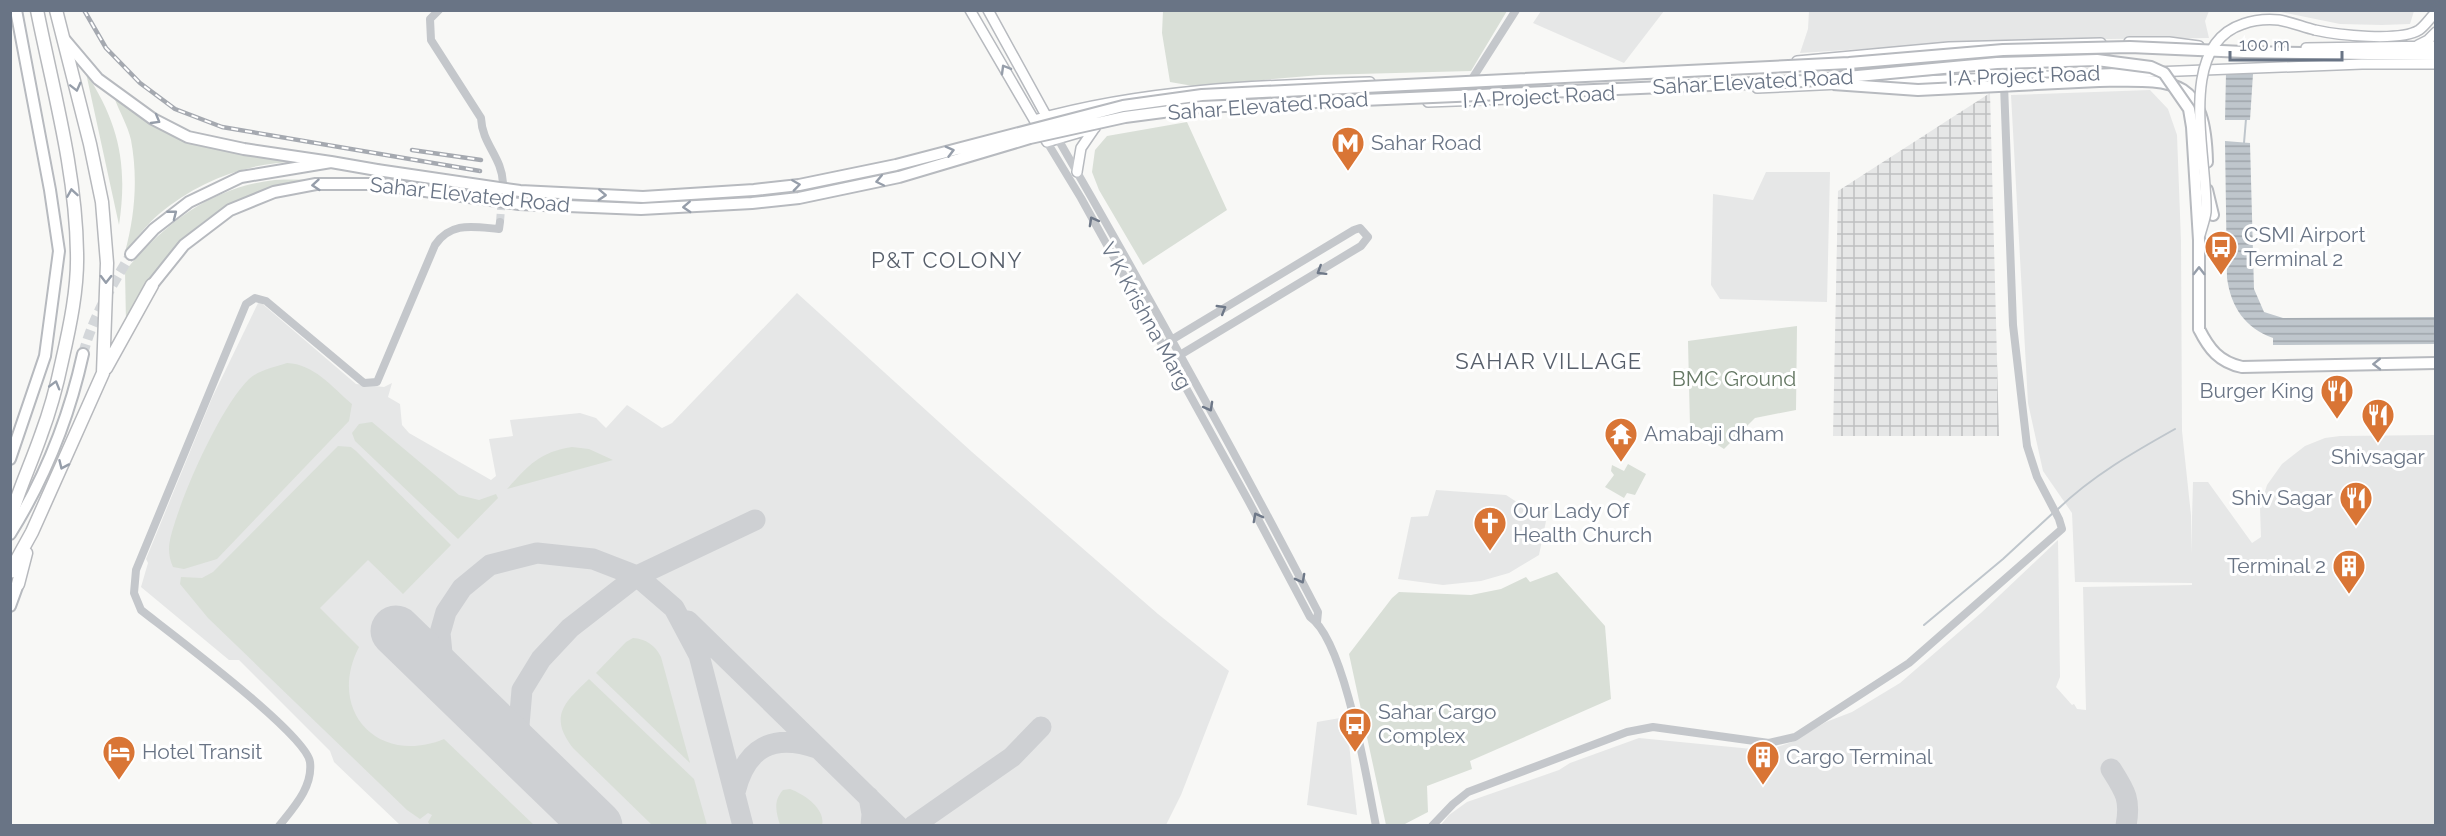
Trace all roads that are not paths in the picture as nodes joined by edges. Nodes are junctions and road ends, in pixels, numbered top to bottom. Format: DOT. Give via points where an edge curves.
graph roads {
  1 [pos="16,10"];
  2 [pos="56,10"];
  3 [pos="439,10"];
  4 [pos="970,10"];
  5 [pos="988,10"];
  6 [pos="1516,10"];
  7 [pos="37,11"];
  8 [pos="2436,12"];
  9 [pos="2436,32"];
  10 [pos="65,40"];
  11 [pos="2003,45"];
  12 [pos="2416,46"];
  13 [pos="2436,46"];
  14 [pos="2436,55"];
  15 [pos="2436,64"];
  16 [pos="2002,76"];
  17 [pos="1472,79"];
  18 [pos="1804,81"];
  19 [pos="1039,101"];
  20 [pos="1466,101"];
  21 [pos="1071,111"];
  22 [pos="1047,116"];
  23 [pos="1035,120"];
  24 [pos="1094,129"];
  25 [pos="1058,139"];
  26 [pos="1047,142"];
  27 [pos="332,162"];
  28 [pos="1077,172"];
  29 [pos="503,183"];
  30 [pos="2213,216"];
  31 [pos="500,222"];
  32 [pos="2199,240"];
  33 [pos="131,254"];
  34 [pos="152,285"];
  35 [pos="1172,339"];
  36 [pos="1161,346"];
  37 [pos="83,354"];
  38 [pos="1181,355"];
  39 [pos="1170,362"];
  40 [pos="2436,363"];
  41 [pos="103,373"];
  42 [pos="10,459"];
  43 [pos="1254,490"];
  44 [pos="1246,495"];
  45 [pos="13,504"];
  46 [pos="10,520"];
  47 [pos="32,532"];
  48 [pos="10,534"];
  49 [pos="10,572"];
  50 [pos="18,584"];
  51 [pos="10,606"];
  52 [pos="1317,622"];
  53 [pos="279,825"];
  54 [pos="1377,825"];
  55 [pos="1432,825"];
  1 -- 42 [label="main road" via="59,251 45,356"];
  2 -- 10 [label="highway"];
  3 -- 29 [label="street" via="430,19 431,40 481,117 482,131 498,160"];
  23 -- 4 [label="main road, V K Krishna Marg, one-way"];
  5 -- 19 [label="main road, V K Krishna Marg"];
  6 -- 17 [label="street"];
  45 -- 7 [label="highway, one-way" via="42,435 62,361 75,292 77,253 65,148"];
  8 -- 32 [label="main road, bridge" via="2419,30 2408,34 2334,34 2280,20 2251,21 2217,39 2200,87 2206,214"];
  9 -- 12 [label="main road"];
  10 -- 27 [label="main road, Sahar Elevated Road, one-way" via="98,79 153,119 188,137"];
  10 -- 41 [label="highway, one-way" via="102,202 107,263"];
  11 -- 12 [label="main road, bridge" via="2169,42 2226,49"];
  11 -- 16 [label="street"];
  11 -- 17 [label="main road" via="1850,55 1698,72"];
  12 -- 13 [label="main road"];
  27 -- 14 [label="main road, Sahar Elevated Road, one-way, bridge" via="520,190 643,197 799,185 896,165 1123,106 1202,95 1849,63 2003,50 2130,47"];
  15 -- 16 [label="main road, I A Project Road"];
  16 -- 20 [label="main road, I A Project Road"];
  16 -- 55 [label="street" via="2013,325 2027,446 2062,530 1909,663 1796,737 1769,743 1653,727 1627,732 1468,792"];
  17 -- 20 [label="street"];
  17 -- 21 [label="main road" via="1227,88 1163,94"];
  18 -- 30 [label="main road, bridge" via="1918,90 2099,81 2165,83 2196,100 2204,121 2207,190"];
  18 -- 32 [label="main road, Sahar Elevated Road, bridge" via="1997,63 2097,60 2151,67 2164,73 2189,109"];
  18 -- 34 [label="main road, Sahar Elevated Road, one-way, bridge" via="1201,107 1125,117 1030,138 899,177 798,198 752,203 641,209 519,204 374,184 316,184 274,192 230,210 184,245"];
  19 -- 21 [label="main road"];
  19 -- 22 [label="main road, V K Krishna Marg"];
  20 -- 24 [label="main road, I A Project Road" via="1201,111 1146,117"];
  21 -- 22 [label="main road"];
  22 -- 23 [label="main road"];
  22 -- 25 [label="main road, V K Krishna Marg"];
  23 -- 26 [label="main road, V K Krishna Marg"];
  24 -- 25 [label="main road, I A Project Road"];
  24 -- 28 [label="main road" via="1082,148"];
  25 -- 26 [label="main road, I A Project Road"];
  25 -- 28 [label="street, V K Krishna Marg"];
  36 -- 26 [label="street, V K Krishna Marg, one-way"];
  33 -- 27 [label="main road, one-way" via="154,229 189,202 241,177"];
  28 -- 35 [label="street, V K Krishna Marg"];
  31 -- 53 [label="street" via="499,229 463,226 441,236 377,382 364,383 266,301 255,298 246,304 136,570 134,593 141,610 274,717 307,753 310,762 306,789"];
  40 -- 32 [label="main road, Sahar Elevated Road, one-way, bridge" via="2242,367 2222,360 2199,329"];
  34 -- 41 [label="highway"];
  35 -- 36 [label="street"];
  35 -- 38 [label="street, V K Krishna Marg"];
  35 -- 38 [label="street, one-way" via="1354,230 1360,228 1368,237 1361,246"];
  36 -- 39 [label="street, V K Krishna Marg"];
  37 -- 48 [label="main road" via="55,448 31,501"];
  38 -- 39 [label="street"];
  38 -- 43 [label="street, V K Krishna Marg, one-way"];
  39 -- 44 [label="street, V K Krishna Marg"];
  41 -- 47 [label="highway, one-way"];
  43 -- 44 [label="street"];
  43 -- 52 [label="street, V K Krishna Marg, one-way" via="1318,612"];
  52 -- 44 [label="street, V K Krishna Marg, one-way" via="1310,617"];
  45 -- 46 [label="highway"];
  47 -- 49 [label="highway"];
  47 -- 50 [label="highway"];
  50 -- 51 [label="main road"];
  52 -- 54 [label="street, V K Krishna Marg" via="1343,680 1360,739"];
}
